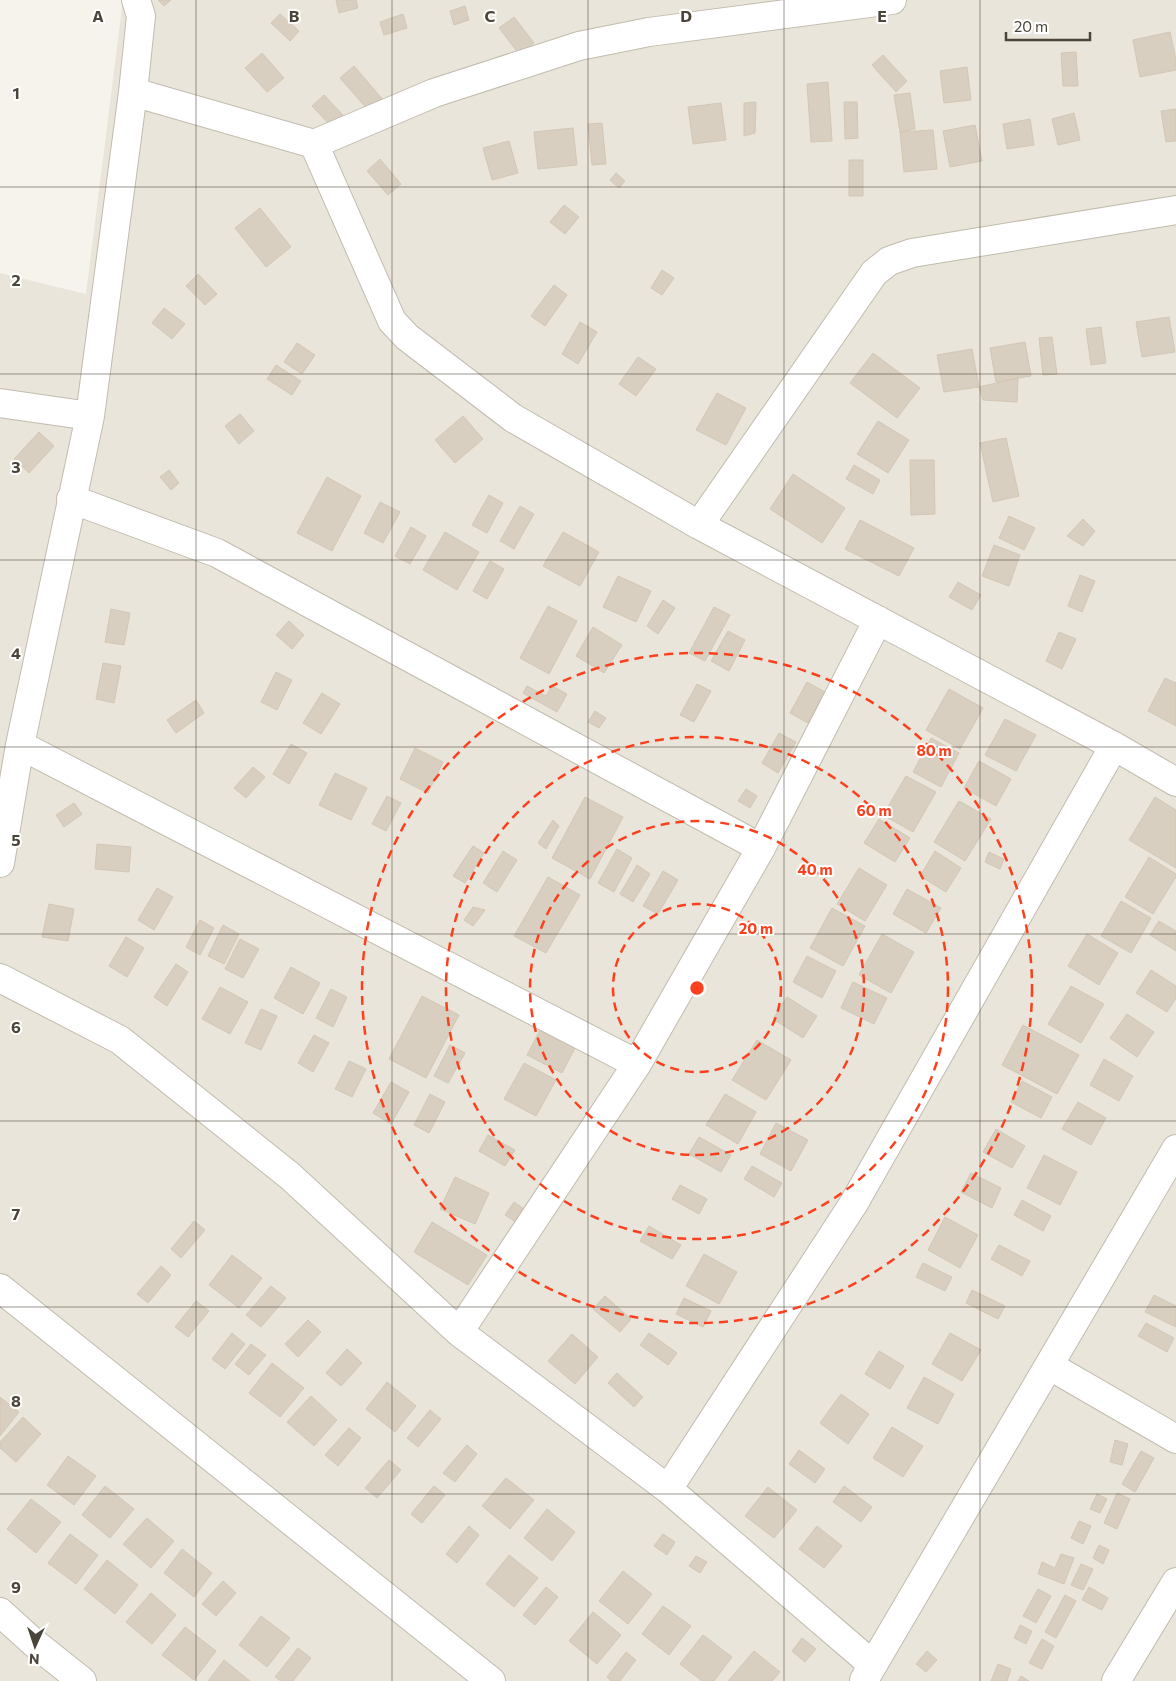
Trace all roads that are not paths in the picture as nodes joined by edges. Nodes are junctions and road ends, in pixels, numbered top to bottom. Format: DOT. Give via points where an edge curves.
graph roads {
  1 [pos="136,0"];
  2 [pos="892,0"];
  3 [pos="133,92"];
  4 [pos="314,144"];
  5 [pos="1176,210"];
  6 [pos="0,403"];
  7 [pos="90,416"];
  8 [pos="72,499"];
  9 [pos="699,525"];
  10 [pos="878,620"];
  11 [pos="20,745"];
  12 [pos="1114,746"];
  13 [pos="1176,782"];
  14 [pos="761,848"];
  15 [pos="0,864"];
  16 [pos="0,978"];
  17 [pos="637,1064"];
  18 [pos="1176,1149"];
  19 [pos="1166,1192"];
  20 [pos="0,1288"];
  21 [pos="459,1332"];
  22 [pos="1050,1366"];
  23 [pos="1176,1439"];
  24 [pos="668,1489"];
  25 [pos="1176,1582"];
  26 [pos="0,1612"];
  27 [pos="868,1673"];
  28 [pos="82,1681"];
  29 [pos="491,1681"];
  30 [pos="1116,1681"];
  1 -- 3 [label="street" via="141,16"];
  2 -- 4 [label="street" via="649,32 579,46 434,93"];
  3 -- 4 [label="street"];
  3 -- 7 [label="street"];
  4 -- 9 [label="street" via="392,321 407,337 513,418"];
  5 -- 9 [label="street" via="912,253 889,261 874,273"];
  6 -- 7 [label="street"];
  7 -- 8 [label="street"];
  8 -- 11 [label="street"];
  8 -- 14 [label="street" via="218,553"];
  9 -- 10 [label="street"];
  10 -- 12 [label="street"];
  10 -- 14 [label="street"];
  11 -- 15 [label="street"];
  11 -- 17 [label="street"];
  12 -- 13 [label="street"];
  12 -- 24 [label="street" via="854,1203"];
  14 -- 17 [label="street"];
  16 -- 21 [label="street" via="120,1040 290,1176"];
  17 -- 21 [label="street"];
  18 -- 19 [label="street"];
  19 -- 22 [label="street"];
  20 -- 29 [label="street"];
  21 -- 24 [label="street"];
  22 -- 23 [label="street"];
  22 -- 27 [label="street"];
  24 -- 27 [label="street"];
  25 -- 30 [label="street"];
  26 -- 28 [label="street"];
}
